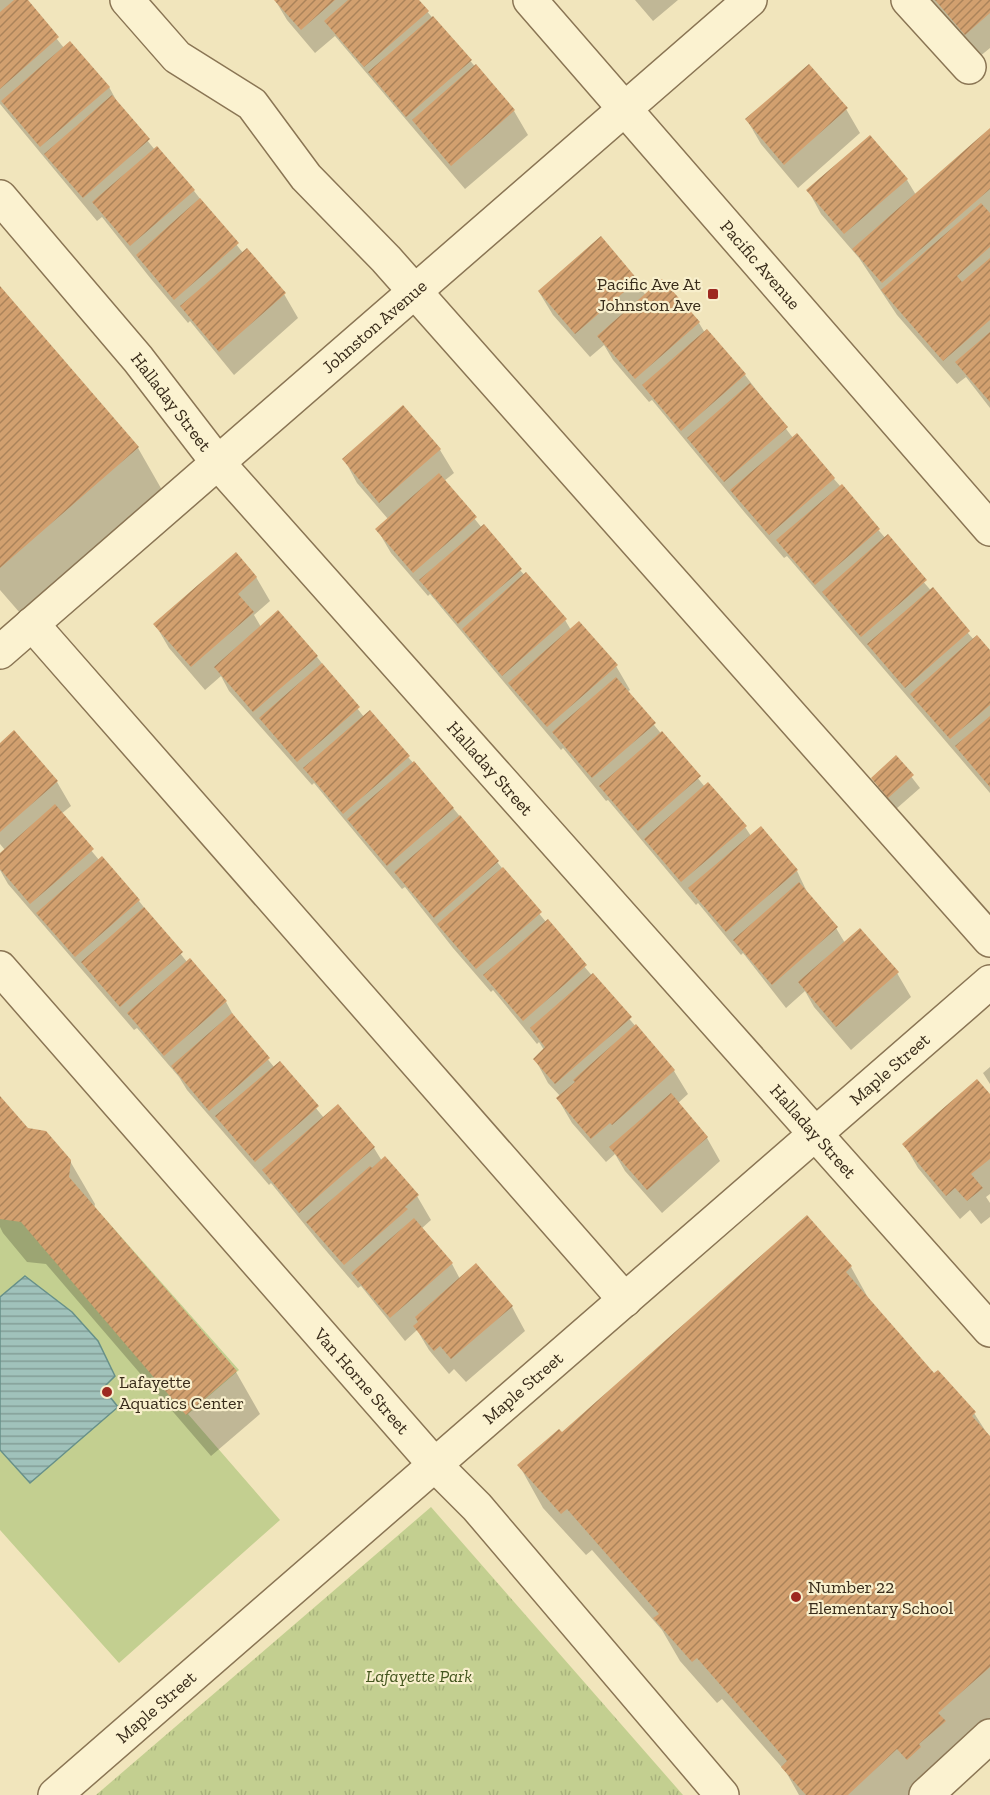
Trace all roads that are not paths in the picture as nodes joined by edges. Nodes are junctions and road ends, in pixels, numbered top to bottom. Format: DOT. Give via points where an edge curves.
graph roads {
  1 [pos="127,0"];
  2 [pos="530,0"];
  3 [pos="750,0"];
  4 [pos="908,0"];
  5 [pos="969,67"];
  6 [pos="624,109"];
  7 [pos="0,197"];
  8 [pos="414,292"];
  9 [pos="218,463"];
  10 [pos="990,529"];
  11 [pos="32,624"];
  12 [pos="0,652"];
  13 [pos="990,940"];
  14 [pos="0,968"];
  15 [pos="990,982"];
  16 [pos="817,1133"];
  17 [pos="625,1300"];
  18 [pos="990,1330"];
  19 [pos="435,1465"];
  20 [pos="990,1736"];
  21 [pos="55,1795"];
  22 [pos="722,1795"];
  23 [pos="926,1795"];
  1 -- 8 [label="street" via="177,57 252,104 306,177"];
  2 -- 6 [label="street, Pacific Avenue"];
  3 -- 6 [label="street, Johnston Avenue"];
  4 -- 5 [label="street"];
  6 -- 8 [label="street, Johnston Avenue"];
  6 -- 10 [label="street, Pacific Avenue"];
  7 -- 9 [label="street, Halladay Street" via="138,359"];
  8 -- 9 [label="street, Johnston Avenue"];
  8 -- 13 [label="street"];
  9 -- 11 [label="street, Johnston Avenue"];
  9 -- 16 [label="street, Halladay Street"];
  11 -- 12 [label="street, Johnston Avenue"];
  11 -- 17 [label="street"];
  14 -- 19 [label="street, Van Horne Street"];
  15 -- 16 [label="street, Maple Street"];
  16 -- 17 [label="street, Maple Street"];
  16 -- 18 [label="street, Halladay Street"];
  17 -- 19 [label="street, Maple Street"];
  19 -- 21 [label="street, Maple Street"];
  19 -- 22 [label="street, Van Horne Street" via="477,1507"];
  20 -- 23 [label="street"];
}
